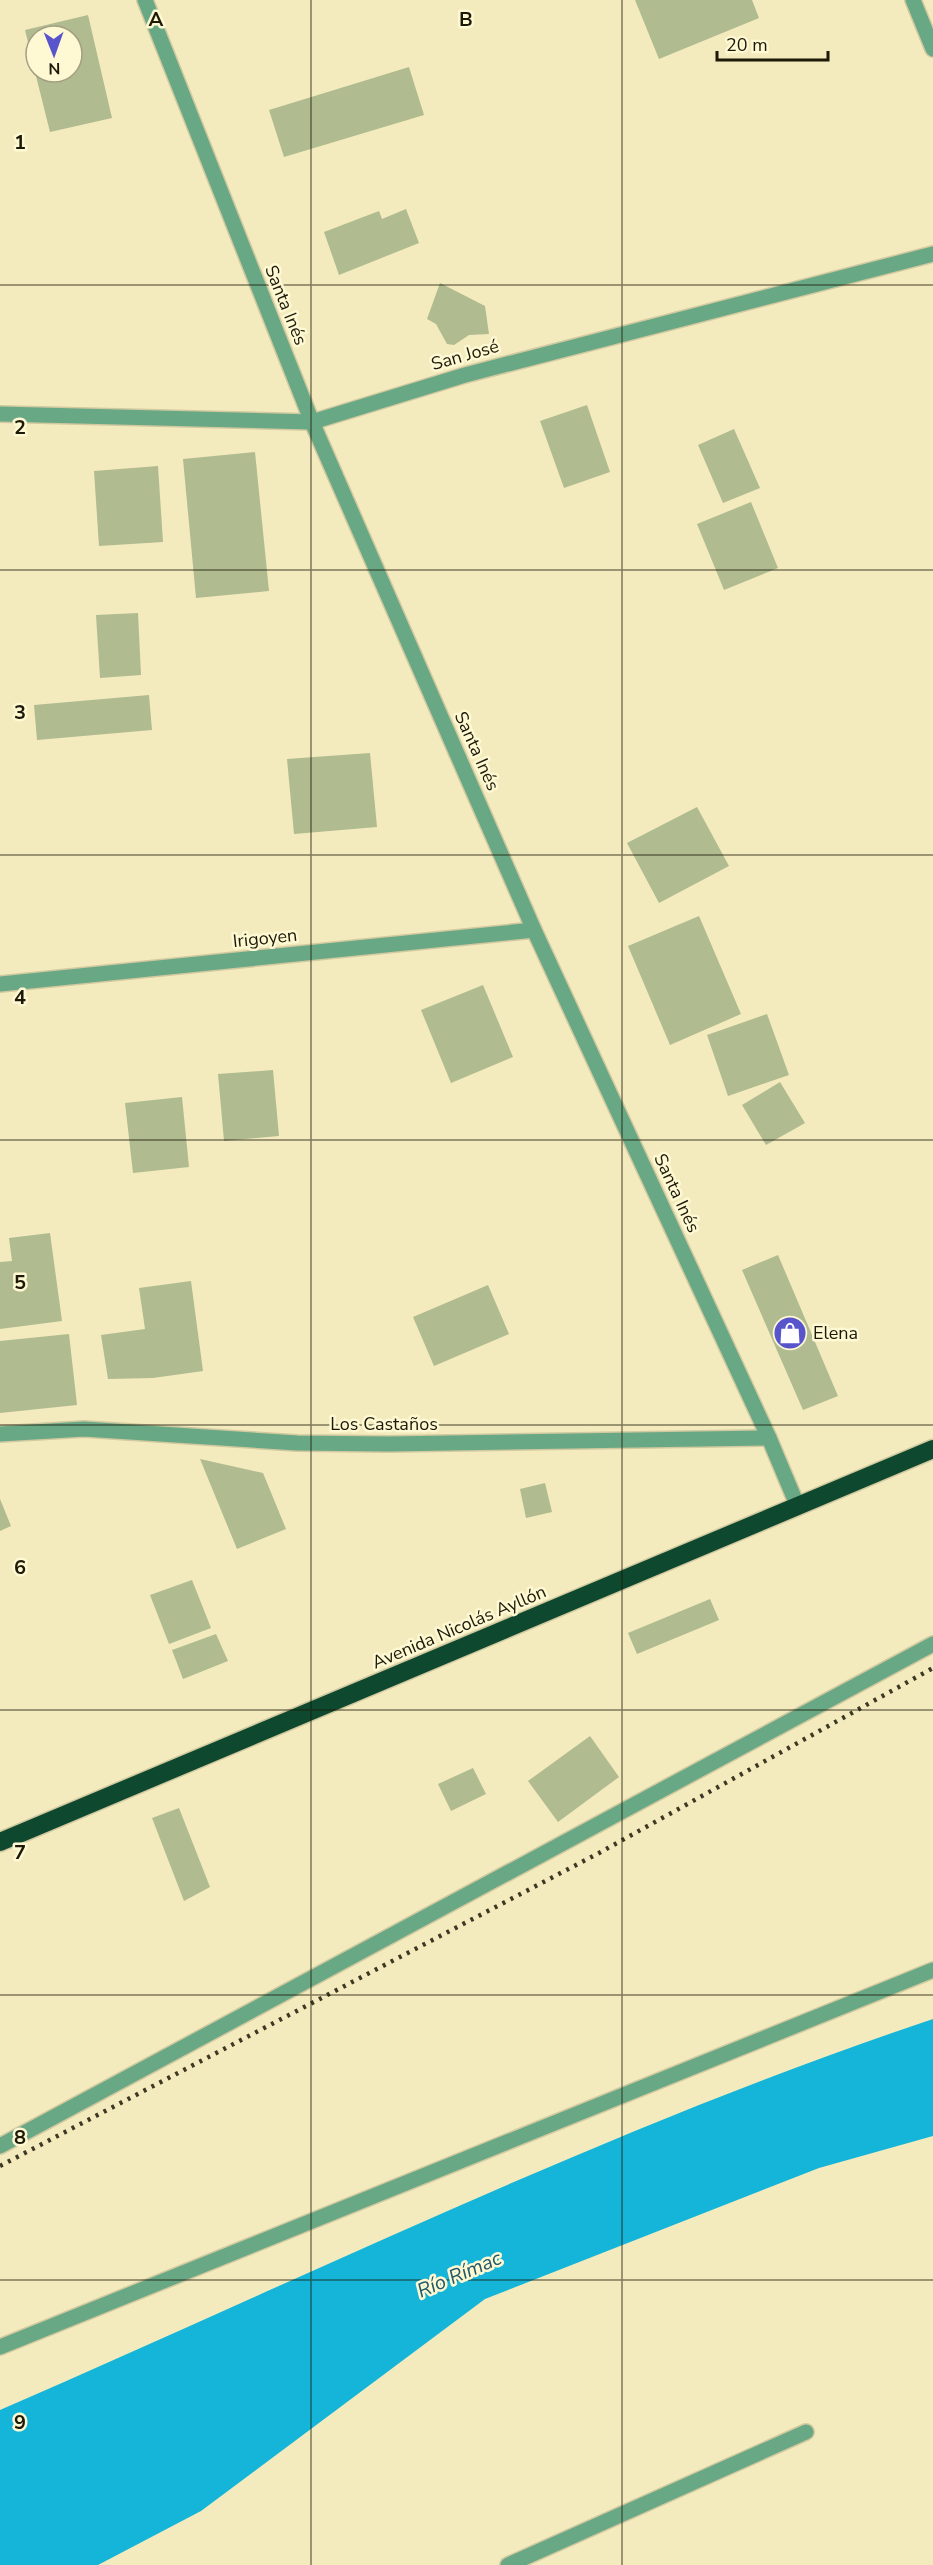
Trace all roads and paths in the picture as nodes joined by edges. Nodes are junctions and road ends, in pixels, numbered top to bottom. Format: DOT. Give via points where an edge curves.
graph roads {
  1 [pos="145,0"];
  2 [pos="912,0"];
  3 [pos="933,49"];
  4 [pos="933,254"];
  5 [pos="0,414"];
  6 [pos="312,422"];
  7 [pos="534,930"];
  8 [pos="0,984"];
  9 [pos="0,1434"];
  10 [pos="770,1438"];
  11 [pos="933,1449"];
  12 [pos="798,1507"];
  13 [pos="933,1644"];
  14 [pos="0,1842"];
  15 [pos="933,1970"];
  16 [pos="0,2146"];
  17 [pos="0,2347"];
  18 [pos="806,2432"];
  19 [pos="508,2565"];
  1 -- 6 [label="street, Santa Inés"];
  2 -- 3 [label="street"];
  4 -- 6 [label="street, San José" via="465,375"];
  5 -- 6 [label="street, San José"];
  6 -- 7 [label="street, Santa Inés"];
  7 -- 8 [label="street, Irigoyen"];
  7 -- 10 [label="street, Santa Inés"];
  9 -- 10 [label="street, Los Castaños" via="84,1429 297,1443 389,1444"];
  10 -- 12 [label="street, Santa Inés"];
  11 -- 12 [label="highway, Avenida Nicolás Ayllón"];
  12 -- 14 [label="highway, Avenida Nicolás Ayllón"];
  13 -- 16 [label="street"];
  15 -- 17 [label="street"];
  18 -- 19 [label="street"];
}
